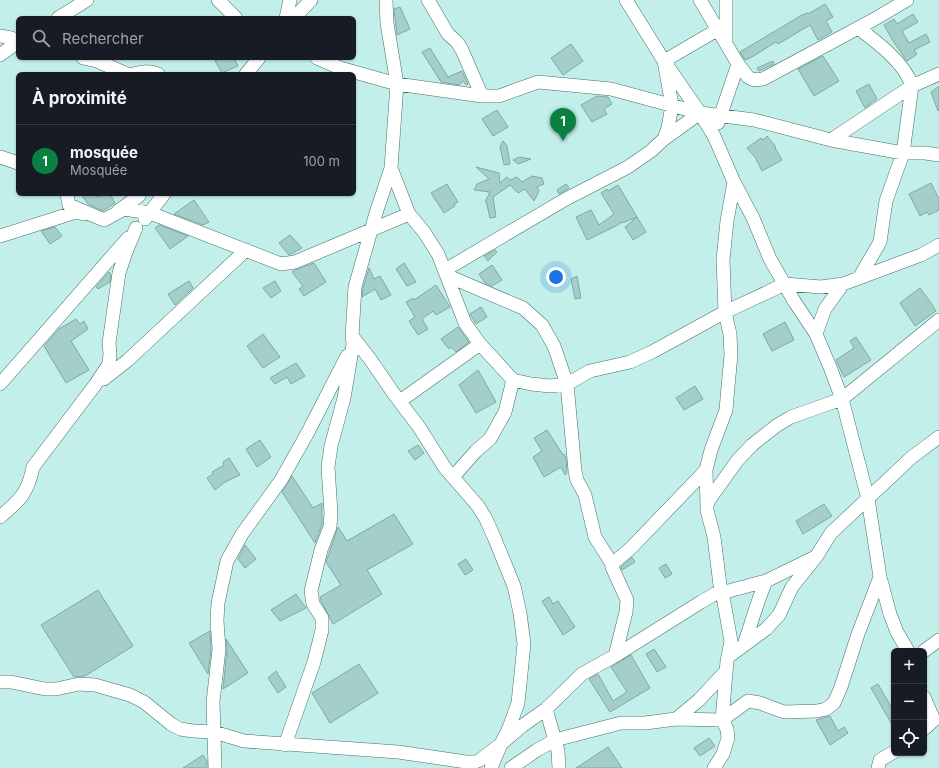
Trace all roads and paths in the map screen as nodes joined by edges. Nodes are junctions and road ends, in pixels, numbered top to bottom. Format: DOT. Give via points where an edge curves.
graph roads {
  1 [pos="87,0"];
  2 [pos="218,0"];
  3 [pos="290,0"];
  4 [pos="311,0"];
  5 [pos="386,0"];
  6 [pos="428,0"];
  7 [pos="626,0"];
  8 [pos="700,0"];
  9 [pos="726,0"];
  10 [pos="907,0"];
  11 [pos="61,16"];
  12 [pos="234,16"];
  13 [pos="286,16"];
  14 [pos="296,16"];
  15 [pos="858,28"];
  16 [pos="717,30"];
  17 [pos="0,36"];
  18 [pos="16,41"];
  19 [pos="16,43"];
  20 [pos="726,44"];
  21 [pos="0,55"];
  22 [pos="92,60"];
  23 [pos="257,60"];
  24 [pos="322,60"];
  25 [pos="664,61"];
  26 [pos="738,64"];
  27 [pos="122,72"];
  28 [pos="141,72"];
  29 [pos="155,72"];
  30 [pos="248,72"];
  31 [pos="354,72"];
  32 [pos="356,72"];
  33 [pos="939,74"];
  34 [pos="748,77"];
  35 [pos="397,84"];
  36 [pos="731,85"];
  37 [pos="912,86"];
  38 [pos="482,96"];
  39 [pos="672,105"];
  40 [pos="700,113"];
  41 [pos="721,116"];
  42 [pos="714,136"];
  43 [pos="664,140"];
  44 [pos="832,140"];
  45 [pos="903,153"];
  46 [pos="939,155"];
  47 [pos="0,157"];
  48 [pos="16,162"];
  49 [pos="391,168"];
  50 [pos="734,182"];
  51 [pos="67,196"];
  52 [pos="139,196"];
  53 [pos="163,196"];
  54 [pos="150,213"];
  55 [pos="409,214"];
  56 [pos="104,220"];
  57 [pos="136,228"];
  58 [pos="371,231"];
  59 [pos="0,236"];
  60 [pos="939,245"];
  61 [pos="246,250"];
  62 [pos="446,273"];
  63 [pos="859,278"];
  64 [pos="784,284"];
  65 [pos="843,284"];
  66 [pos="725,312"];
  67 [pos="939,320"];
  68 [pos="816,334"];
  69 [pos="352,340"];
  70 [pos="480,344"];
  71 [pos="513,380"];
  72 [pos="0,384"];
  73 [pos="567,384"];
  74 [pos="95,385"];
  75 [pos="842,399"];
  76 [pos="400,401"];
  77 [pos="939,437"];
  78 [pos="706,470"];
  79 [pos="453,477"];
  80 [pos="868,499"];
  81 [pos="707,505"];
  82 [pos="0,517"];
  83 [pos="816,557"];
  84 [pos="612,564"];
  85 [pos="880,577"];
  86 [pos="766,581"];
  87 [pos="721,593"];
  88 [pos="939,640"];
  89 [pos="744,645"];
  90 [pos="906,648"];
  91 [pos="927,649"];
  92 [pos="615,656"];
  93 [pos="728,657"];
  94 [pos="726,672"];
  95 [pos="0,682"];
  96 [pos="927,704"];
  97 [pos="546,709"];
  98 [pos="676,719"];
  99 [pos="722,720"];
  100 [pos="927,726"];
  101 [pos="214,732"];
  102 [pos="555,740"];
  103 [pos="501,744"];
  104 [pos="285,745"];
  105 [pos="891,754"];
  106 [pos="215,768"];
  107 [pos="491,768"];
  108 [pos="510,768"];
  109 [pos="559,768"];
  110 [pos="714,768"];
  111 [pos="878,768"];
  1 -- 11 [label="street"];
  2 -- 12 [label="street"];
  3 -- 13 [label="street"];
  4 -- 14 [label="street"];
  5 -- 35 [label="street" via="386,23"];
  6 -- 38 [label="street" via="448,34 462,50"];
  7 -- 25 [label="street"];
  8 -- 16 [label="street"];
  9 -- 20 [label="street"];
  10 -- 15 [label="street"];
  15 -- 34 [label="street" via="763,79 754,80"];
  15 -- 37 [label="street" via="886,50 909,77"];
  16 -- 20 [label="street"];
  16 -- 25 [label="street"];
  17 -- 18 [label="street"];
  19 -- 21 [label="street"];
  20 -- 26 [label="street"];
  22 -- 27 [label="street"];
  23 -- 30 [label="street"];
  24 -- 31 [label="street"];
  25 -- 39 [label="street"];
  25 -- 40 [label="street"];
  26 -- 34 [label="street"];
  26 -- 36 [label="street"];
  28 -- 29 [label="street"];
  32 -- 35 [label="street"];
  33 -- 37 [label="street"];
  34 -- 36 [label="street"];
  35 -- 38 [label="street"];
  35 -- 49 [label="street"];
  36 -- 41 [label="street"];
  37 -- 44 [label="street"];
  37 -- 45 [label="street"];
  38 -- 39 [label="street" via="499,96 544,82 612,89"];
  39 -- 40 [label="street"];
  39 -- 43 [label="street"];
  40 -- 41 [label="street"];
  40 -- 42 [label="street"];
  40 -- 43 [label="street"];
  41 -- 42 [label="street"];
  41 -- 44 [label="street" via="754,120"];
  42 -- 50 [label="street"];
  43 -- 62 [label="street" via="628,167 566,199"];
  44 -- 45 [label="street"];
  45 -- 46 [label="street"];
  45 -- 63 [label="street" via="886,201 880,242"];
  47 -- 48 [label="street"];
  49 -- 55 [label="street"];
  49 -- 58 [label="street"];
  50 -- 64 [label="street"];
  50 -- 66 [label="street" via="723,260"];
  51 -- 56 [label="street" via="69,205"];
  52 -- 56 [label="street"];
  53 -- 54 [label="street"];
  54 -- 56 [label="street" via="124,209"];
  54 -- 57 [label="street"];
  54 -- 61 [label="street"];
  55 -- 58 [label="street"];
  55 -- 62 [label="street" via="438,254"];
  56 -- 59 [label="street" via="76,212"];
  57 -- 72 [label="street"];
  57 -- 74 [label="street" via="119,273 109,343 110,364"];
  58 -- 61 [label="street" via="295,262 281,264"];
  58 -- 69 [label="street" via="355,287"];
  60 -- 63 [label="street" via="921,255"];
  61 -- 74 [label="street" via="128,360"];
  62 -- 70 [label="street" via="465,323"];
  62 -- 73 [label="street" via="523,308 542,326 554,346"];
  63 -- 65 [label="street"];
  64 -- 65 [label="street" via="821,288"];
  64 -- 66 [label="street"];
  64 -- 68 [label="street"];
  65 -- 68 [label="street" via="825,309"];
  66 -- 73 [label="street" via="652,352 630,362 590,371"];
  66 -- 78 [label="street" via="731,355 726,410"];
  67 -- 75 [label="street"];
  68 -- 75 [label="street"];
  69 -- 76 [label="street" via="370,359"];
  69 -- 101 [label="street" via="307,434 227,561 218,603 219,649 213,702"];
  69 -- 104 [label="street" via="344,398 328,467 330,527 321,550 311,591 313,604 322,618 322,630 314,662"];
  70 -- 71 [label="street"];
  70 -- 76 [label="street"];
  71 -- 73 [label="street" via="550,386"];
  71 -- 79 [label="street" via="505,412 490,439"];
  73 -- 84 [label="street" via="575,471 585,495 595,537"];
  74 -- 82 [label="street" via="32,467 30,482 21,498"];
  75 -- 80 [label="street"];
  75 -- 81 [label="street" via="791,417 776,426 737,461"];
  76 -- 79 [label="street"];
  77 -- 80 [label="street" via="912,457"];
  78 -- 81 [label="street"];
  78 -- 84 [label="street" via="631,548"];
  79 -- 103 [label="street" via="486,519 511,576 520,614 524,644 518,703"];
  80 -- 83 [label="street" via="831,533"];
  80 -- 85 [label="street"];
  81 -- 87 [label="street"];
  83 -- 86 [label="street"];
  83 -- 89 [label="street" via="792,587 779,615 766,629"];
  84 -- 92 [label="street" via="627,600"];
  85 -- 90 [label="street" via="897,632"];
  85 -- 99 [label="street" via="834,703 826,709 817,711 784,712 760,703 748,702"];
  86 -- 87 [label="street"];
  86 -- 89 [label="street" via="757,601"];
  87 -- 92 [label="street" via="701,602"];
  87 -- 93 [label="street" via="724,597 732,641"];
  88 -- 91 [label="street"];
  89 -- 93 [label="street"];
  92 -- 97 [label="street" via="582,674"];
  93 -- 94 [label="street"];
  94 -- 98 [label="street"];
  94 -- 99 [label="street"];
  95 -- 101 [label="street" via="45,689 79,684 95,685 130,695 144,702 180,729"];
  96 -- 100 [label="street" via="934,720"];
  97 -- 102 [label="street"];
  97 -- 103 [label="street"];
  98 -- 99 [label="street"];
  98 -- 102 [label="street" via="621,723"];
  99 -- 110 [label="street" via="727,729 727,743"];
  101 -- 104 [label="street" via="244,741"];
  101 -- 106 [label="street"];
  102 -- 108 [label="street"];
  102 -- 109 [label="street"];
  103 -- 104 [label="street" via="475,762 398,752"];
  103 -- 107 [label="street"];
  105 -- 111 [label="street" via="880,760"];
}
